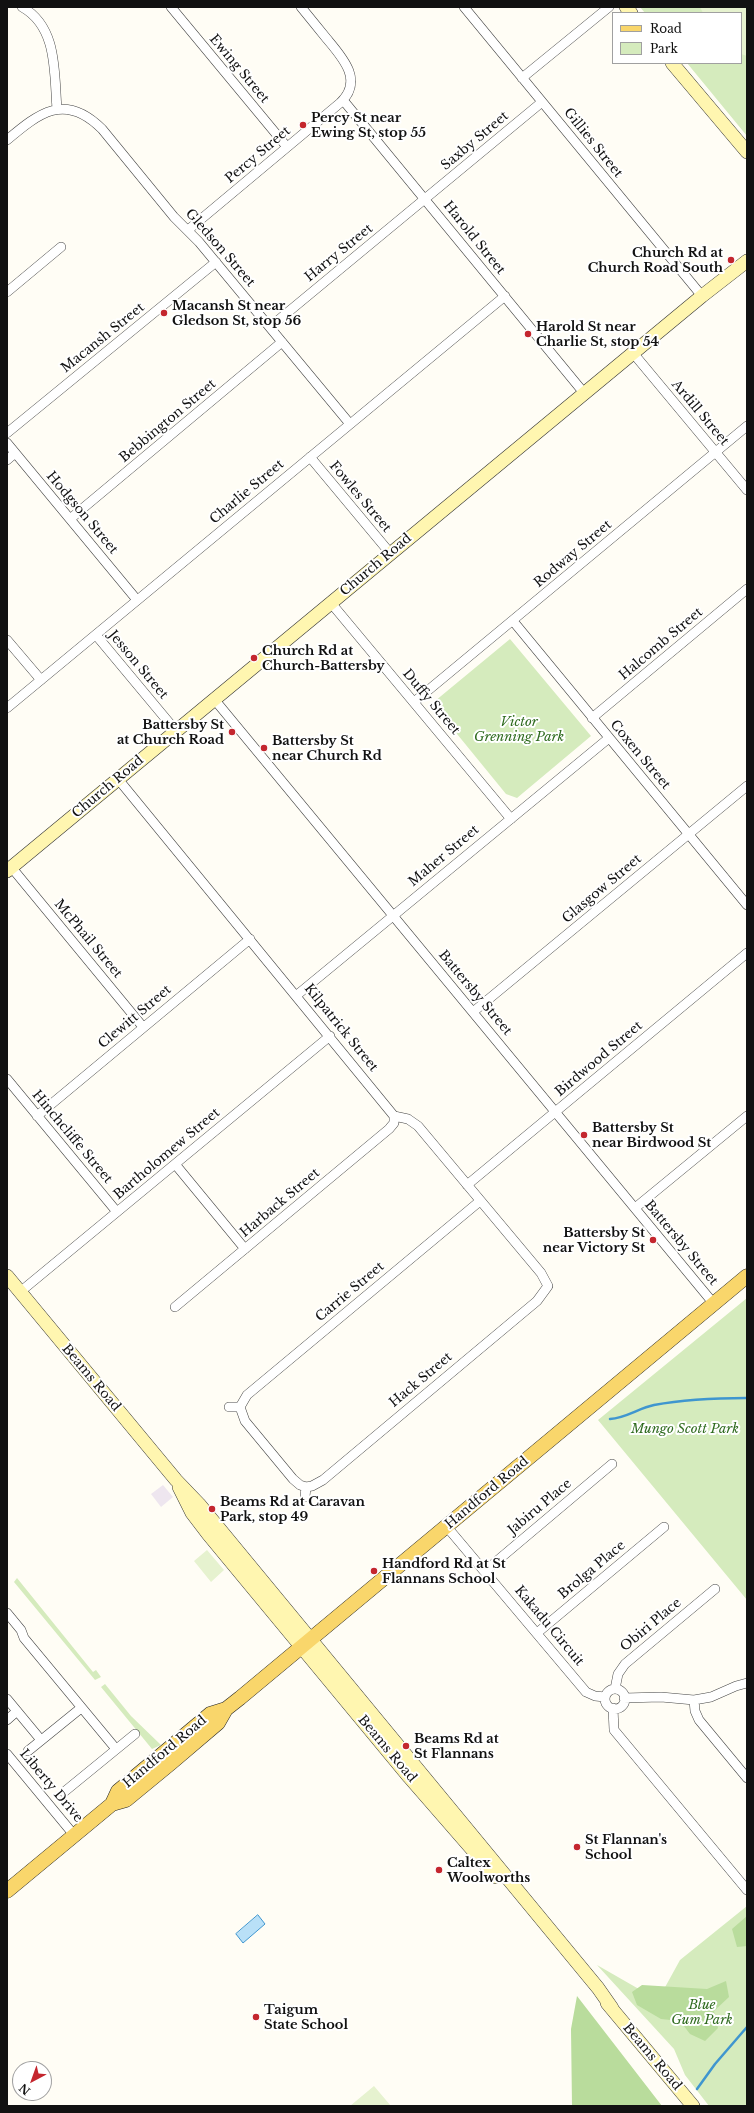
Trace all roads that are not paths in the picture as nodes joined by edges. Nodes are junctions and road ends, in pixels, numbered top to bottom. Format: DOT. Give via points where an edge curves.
graph roads {
  1 [pos="22,7"];
  2 [pos="171,7"];
  3 [pos="301,7"];
  4 [pos="464,7"];
  5 [pos="609,7"];
  6 [pos="673,64"];
  7 [pos="522,78"];
  8 [pos="344,100"];
  9 [pos="542,102"];
  10 [pos="57,109"];
  11 [pos="7,140"];
  12 [pos="287,147"];
  13 [pos="747,152"];
  14 [pos="425,199"];
  15 [pos="188,230"];
  16 [pos="61,247"];
  17 [pos="747,261"];
  18 [pos="216,262"];
  19 [pos="7,292"];
  20 [pos="505,296"];
  21 [pos="702,296"];
  22 [pos="270,327"];
  23 [pos="282,342"];
  24 [pos="633,353"];
  25 [pos="584,393"];
  26 [pos="350,424"];
  27 [pos="747,426"];
  28 [pos="7,434"];
  29 [pos="7,443"];
  30 [pos="716,452"];
  31 [pos="15,453"];
  32 [pos="310,457"];
  33 [pos="7,460"];
  34 [pos="747,490"];
  35 [pos="70,519"];
  36 [pos="390,554"];
  37 [pos="747,589"];
  38 [pos="137,600"];
  39 [pos="331,603"];
  40 [pos="513,621"];
  41 [pos="96,634"];
  42 [pos="7,640"];
  43 [pos="41,680"];
  44 [pos="214,700"];
  45 [pos="414,702"];
  46 [pos="7,708"];
  47 [pos="592,718"];
  48 [pos="176,731"];
  49 [pos="608,738"];
  50 [pos="118,779"];
  51 [pos="747,786"];
  52 [pos="511,819"];
  53 [pos="689,834"];
  54 [pos="9,870"];
  55 [pos="747,905"];
  56 [pos="393,916"];
  57 [pos="250,939"];
  58 [pos="747,953"];
  59 [pos="297,995"];
  60 [pos="473,1012"];
  61 [pos="143,1027"];
  62 [pos="330,1036"];
  63 [pos="7,1079"];
  64 [pos="556,1112"];
  65 [pos="37,1116"];
  66 [pos="394,1116"];
  67 [pos="747,1116"];
  68 [pos="175,1164"];
  69 [pos="467,1185"];
  70 [pos="480,1201"];
  71 [pos="635,1208"];
  72 [pos="117,1212"];
  73 [pos="245,1249"];
  74 [pos="7,1276"];
  75 [pos="747,1276"];
  76 [pos="20,1292"];
  77 [pos="714,1304"];
  78 [pos="175,1307"];
  79 [pos="229,1407"];
  80 [pos="240,1407"];
  81 [pos="612,1464"];
  82 [pos="306,1487"];
  83 [pos="305,1497"];
  84 [pos="447,1527"];
  85 [pos="664,1527"];
  86 [pos="485,1571"];
  87 [pos="715,1589"];
  88 [pos="7,1613"];
  89 [pos="537,1633"];
  90 [pos="305,1643"];
  91 [pos="747,1683"];
  92 [pos="615,1689"];
  93 [pos="605,1697"];
  94 [pos="624,1698"];
  95 [pos="7,1699"];
  96 [pos="694,1700"];
  97 [pos="81,1708"];
  98 [pos="613,1708"];
  99 [pos="17,1711"];
  100 [pos="7,1720"];
  101 [pos="135,1734"];
  102 [pos="41,1740"];
  103 [pos="116,1749"];
  104 [pos="28,1751"];
  105 [pos="7,1754"];
  106 [pos="747,1778"];
  107 [pos="64,1792"];
  108 [pos="74,1835"];
  109 [pos="747,1890"];
  110 [pos="7,1891"];
  111 [pos="693,2106"];
  1 -- 10 [label="street" via="40,22 50,40"];
  2 -- 12 [label="street, Ewing Street"];
  3 -- 8 [label="street" via="346,62 351,84"];
  4 -- 7 [label="street, Gillies Street"];
  5 -- 7 [label="street"];
  6 -- 13 [label="main road"];
  7 -- 9 [label="street, Gillies Street"];
  8 -- 12 [label="street, Percy Street"];
  8 -- 14 [label="street, Harold Street"];
  9 -- 14 [label="street, Saxby Street"];
  9 -- 21 [label="street, Gillies Street"];
  10 -- 11 [label="street" via="40,114"];
  10 -- 15 [label="street, Gledson Street" via="78,112 96,124"];
  12 -- 15 [label="street, Percy Street"];
  14 -- 20 [label="street, Harold Street"];
  14 -- 22 [label="street, Harry Street"];
  15 -- 18 [label="street, Gledson Street"];
  16 -- 19 [label="street"];
  17 -- 21 [label="main road, Church Road"];
  18 -- 22 [label="street, Gledson Street"];
  18 -- 28 [label="street, Macansh Street"];
  20 -- 25 [label="street, Harold Street"];
  20 -- 26 [label="street, Charlie Street"];
  21 -- 24 [label="main road, Church Road"];
  22 -- 23 [label="street, Gledson Street"];
  23 -- 26 [label="street, Gledson Street"];
  23 -- 35 [label="street, Bebbington Street"];
  24 -- 25 [label="main road, Church Road"];
  24 -- 30 [label="street, Ardill Street"];
  25 -- 36 [label="main road, Church Road"];
  26 -- 32 [label="street, Charlie Street"];
  27 -- 30 [label="street, Rodway Street"];
  29 -- 31 [label="street, Hodgson Street"];
  30 -- 34 [label="street, Ardill Street"];
  30 -- 40 [label="street, Rodway Street"];
  31 -- 33 [label="street"];
  31 -- 35 [label="street, Hodgson Street"];
  32 -- 36 [label="street, Fowles Street"];
  32 -- 38 [label="street, Charlie Street"];
  35 -- 38 [label="street, Hodgson Street"];
  36 -- 39 [label="main road, Church Road"];
  37 -- 47 [label="street, Halcomb Street"];
  38 -- 41 [label="street, Charlie Street"];
  39 -- 44 [label="main road, Church Road"];
  39 -- 45 [label="street, Duffy Street"];
  40 -- 45 [label="street, Rodway Street"];
  40 -- 47 [label="street, Coxen Street"];
  41 -- 43 [label="street, Charlie Street"];
  41 -- 48 [label="street, Jesson Street"];
  42 -- 43 [label="street"];
  43 -- 46 [label="street, Charlie Street"];
  44 -- 48 [label="main road, Church Road"];
  44 -- 56 [label="street, Battersby Street"];
  45 -- 52 [label="street, Duffy Street"];
  47 -- 49 [label="street, Coxen Street"];
  48 -- 50 [label="main road, Church Road"];
  49 -- 52 [label="street, Maher Street"];
  49 -- 53 [label="street, Coxen Street"];
  50 -- 54 [label="main road, Church Road"];
  50 -- 57 [label="street, Kilpatrick Street"];
  51 -- 53 [label="street, Glasgow Street"];
  52 -- 56 [label="street, Maher Street"];
  53 -- 55 [label="street, Coxen Street"];
  53 -- 60 [label="street, Glasgow Street"];
  54 -- 61 [label="street, McPhail Street"];
  56 -- 59 [label="street, Maher Street"];
  56 -- 60 [label="street, Battersby Street"];
  57 -- 59 [label="street, Kilpatrick Street"];
  57 -- 61 [label="street, Clewitt Street"];
  58 -- 64 [label="street, Birdwood Street"];
  59 -- 62 [label="street, Kilpatrick Street"];
  60 -- 64 [label="street, Battersby Street"];
  61 -- 65 [label="street, Clewitt Street"];
  62 -- 66 [label="street, Kilpatrick Street"];
  62 -- 68 [label="street, Bartholomew Street"];
  63 -- 65 [label="street, Hinchcliffe Street"];
  64 -- 69 [label="street, Birdwood Street"];
  64 -- 71 [label="street, Battersby Street"];
  65 -- 72 [label="street, Hinchcliffe Street"];
  66 -- 69 [label="street" via="418,1126"];
  66 -- 73 [label="street, Harback Street" via="392,1126"];
  67 -- 71 [label="street"];
  68 -- 72 [label="street, Bartholomew Street"];
  68 -- 73 [label="street"];
  69 -- 70 [label="street"];
  70 -- 80 [label="street, Carrie Street" via="247,1395"];
  70 -- 82 [label="street, Hack Street" via="541,1273 548,1286 536,1301 323,1480"];
  71 -- 77 [label="street, Battersby Street"];
  72 -- 76 [label="street, Bartholomew Street"];
  73 -- 78 [label="street, Harback Street"];
  74 -- 76 [label="main road, Beams Road"];
  75 -- 77 [label="main road, Handford Road"];
  76 -- 90 [label="main road, Beams Road" via="176,1480 186,1503 199,1522"];
  77 -- 84 [label="main road, Handford Road"];
  79 -- 80 [label="street"];
  80 -- 82 [label="street" via="245,1421 283,1468 295,1481"];
  81 -- 86 [label="street, Jabiru Place"];
  82 -- 83 [label="street"];
  84 -- 86 [label="street, Kakadu Circuit"];
  84 -- 90 [label="main road, Handford Road"];
  85 -- 89 [label="street, Brolga Place"];
  86 -- 89 [label="street, Kakadu Circuit"];
  87 -- 92 [label="street, Obiri Place" via="625,1664 618,1674"];
  88 -- 97 [label="street"];
  89 -- 93 [label="street, Kakadu Circuit" via="586,1692"];
  90 -- 108 [label="main road, Handford Road" via="226,1709 218,1724 126,1800 112,1804"];
  90 -- 111 [label="main road, Beams Road" via="469,1848 612,2008"];
  91 -- 96 [label="street" via="711,1697"];
  92 -- 93 [label="street" via="610,1690"];
  92 -- 94 [label="street" via="622,1693"];
  93 -- 98 [label="street" via="608,1706"];
  94 -- 96 [label="street" via="661,1697"];
  94 -- 98 [label="street" via="621,1706"];
  95 -- 99 [label="street"];
  96 -- 106 [label="street" via="699,1720"];
  97 -- 102 [label="street"];
  97 -- 103 [label="street"];
  98 -- 109 [label="street" via="614,1730"];
  99 -- 100 [label="street"];
  99 -- 102 [label="street"];
  101 -- 103 [label="street"];
  102 -- 104 [label="street"];
  103 -- 107 [label="street"];
  105 -- 108 [label="street, Liberty Drive"];
  108 -- 110 [label="main road, Handford Road"];
}
